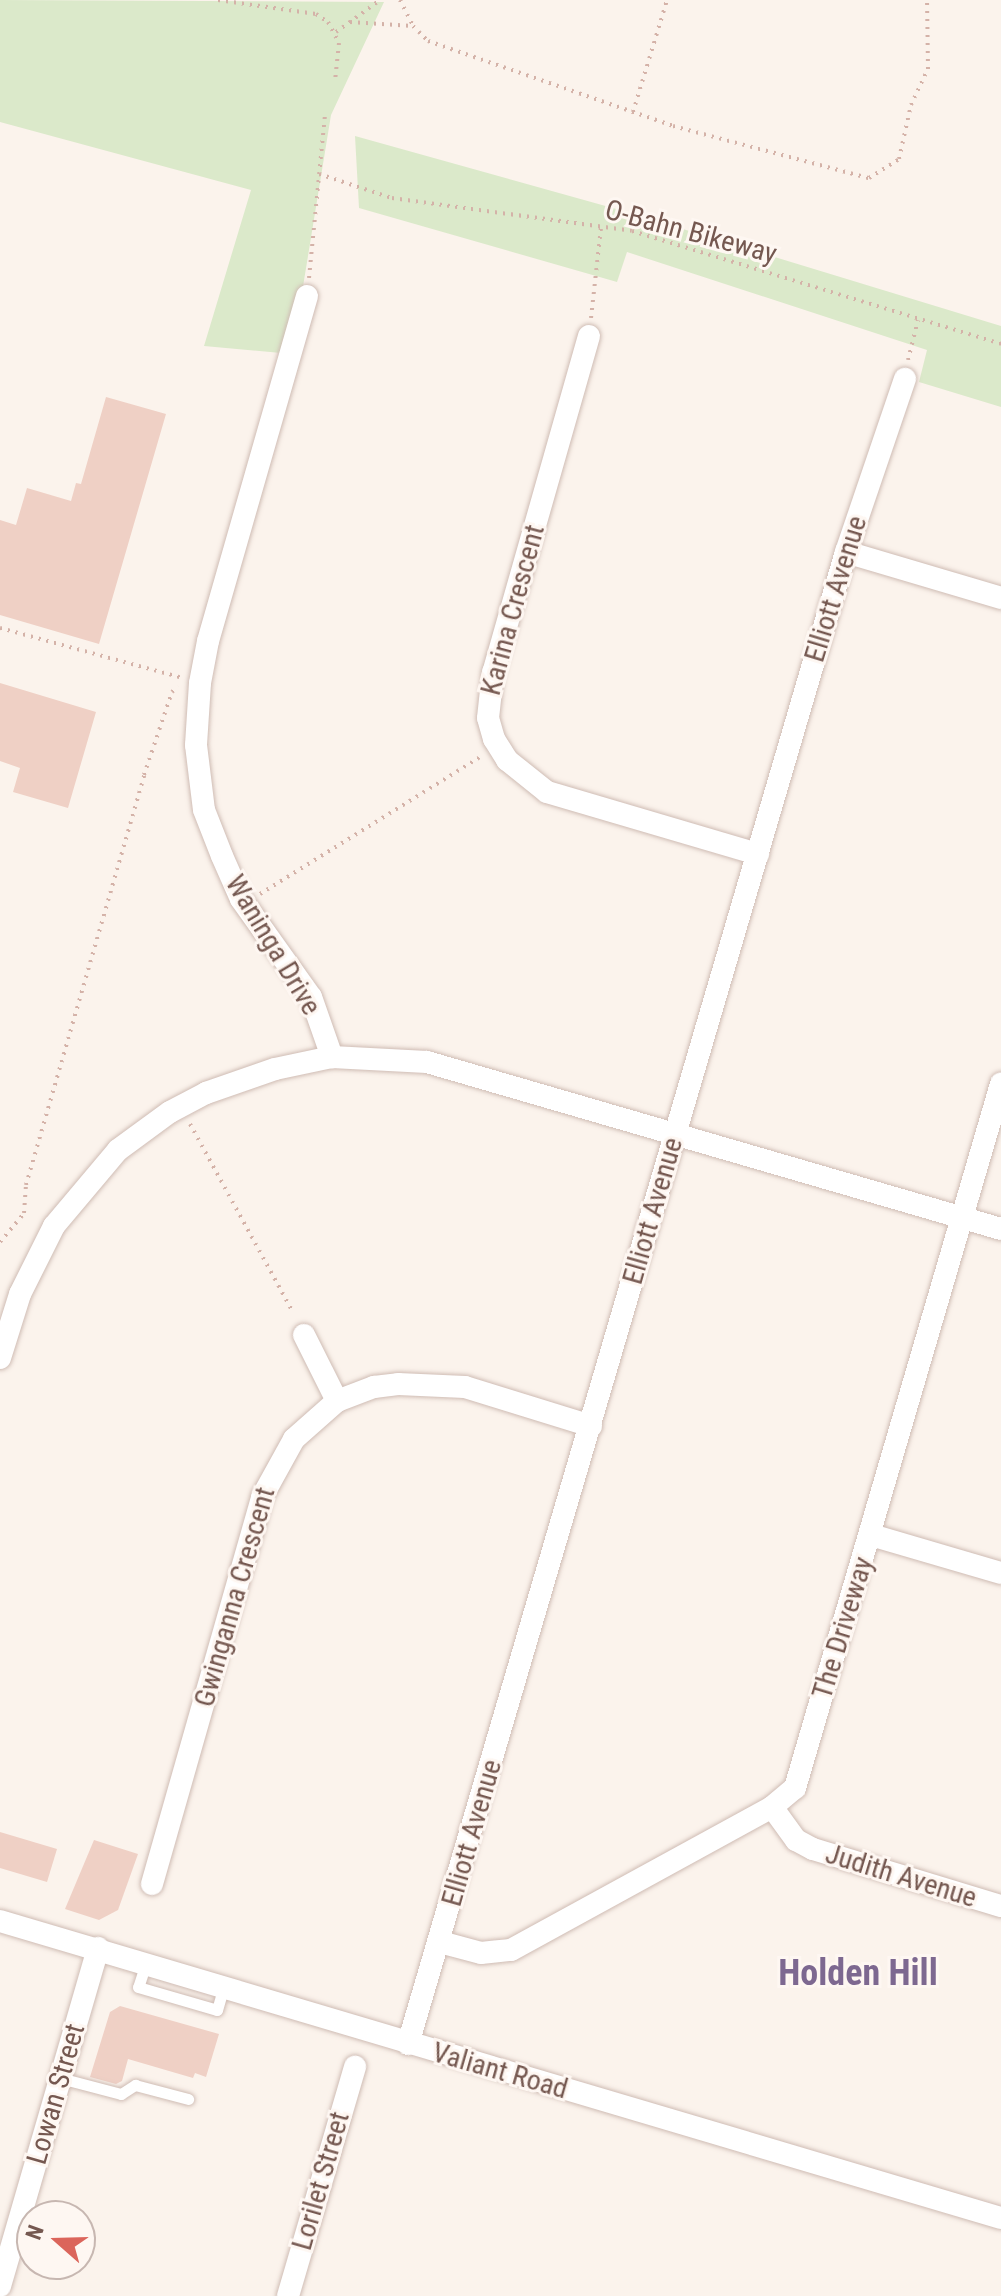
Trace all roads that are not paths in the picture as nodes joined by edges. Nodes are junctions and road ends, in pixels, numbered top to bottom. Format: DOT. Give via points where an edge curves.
graph roads {
  1 [pos="307,296"];
  2 [pos="589,336"];
  3 [pos="905,379"];
  4 [pos="846,552"];
  5 [pos="1001,598"];
  6 [pos="758,854"];
  7 [pos="332,1057"];
  8 [pos="1001,1084"];
  9 [pos="675,1133"];
  10 [pos="961,1217"];
  11 [pos="1001,1229"];
  12 [pos="304,1335"];
  13 [pos="0,1358"];
  14 [pos="337,1401"];
  15 [pos="591,1426"];
  16 [pos="871,1535"];
  17 [pos="1001,1573"];
  18 [pos="772,1807"];
  19 [pos="152,1884"];
  20 [pos="1001,1906"];
  21 [pos="0,1921"];
  22 [pos="440,1942"];
  23 [pos="98,1948"];
  24 [pos="408,2044"];
  25 [pos="355,2067"];
  26 [pos="60,2078"];
  27 [pos="188,2099"];
  28 [pos="1001,2218"];
  29 [pos="0,2286"];
  30 [pos="288,2296"];
  1 -- 7 [label="street, Waninga Drive" via="200,683 196,745 204,810 244,903 311,997"];
  2 -- 6 [label="street, Karina Crescent" via="493,672 488,718 507,760 547,792"];
  3 -- 4 [label="street, Elliott Avenue"];
  4 -- 5 [label="street"];
  4 -- 6 [label="street, Elliott Avenue"];
  6 -- 9 [label="street, Elliott Avenue"];
  7 -- 9 [label="street" via="427,1062"];
  7 -- 13 [label="street" via="263,1072 206,1093 118,1150 54,1226 20,1294"];
  8 -- 10 [label="street, The Driveway"];
  9 -- 10 [label="street"];
  9 -- 15 [label="street, Elliott Avenue"];
  10 -- 11 [label="street"];
  10 -- 16 [label="street, The Driveway"];
  12 -- 14 [label="street"];
  14 -- 15 [label="street, Gwinganna Crescent" via="374,1387 433,1384 504,1397"];
  14 -- 19 [label="street, Gwinganna Crescent" via="294,1439 262,1497"];
  15 -- 22 [label="street, Elliott Avenue"];
  16 -- 17 [label="street"];
  16 -- 18 [label="street, The Driveway" via="795,1788"];
  18 -- 20 [label="street, Judith Avenue" via="796,1840 813,1849"];
  18 -- 22 [label="street, The Driveway" via="511,1950 481,1953"];
  21 -- 23 [label="street, Valiant Road"];
  22 -- 24 [label="street, Elliott Avenue"];
  23 -- 24 [label="street, Valiant Road"];
  23 -- 26 [label="street, Lowan Street"];
  24 -- 28 [label="street, Valiant Road"];
  25 -- 30 [label="street, Lorilet Street"];
  26 -- 27 [label="lane" via="121,2094 135,2085"];
  26 -- 29 [label="street, Lowan Street"];
}
